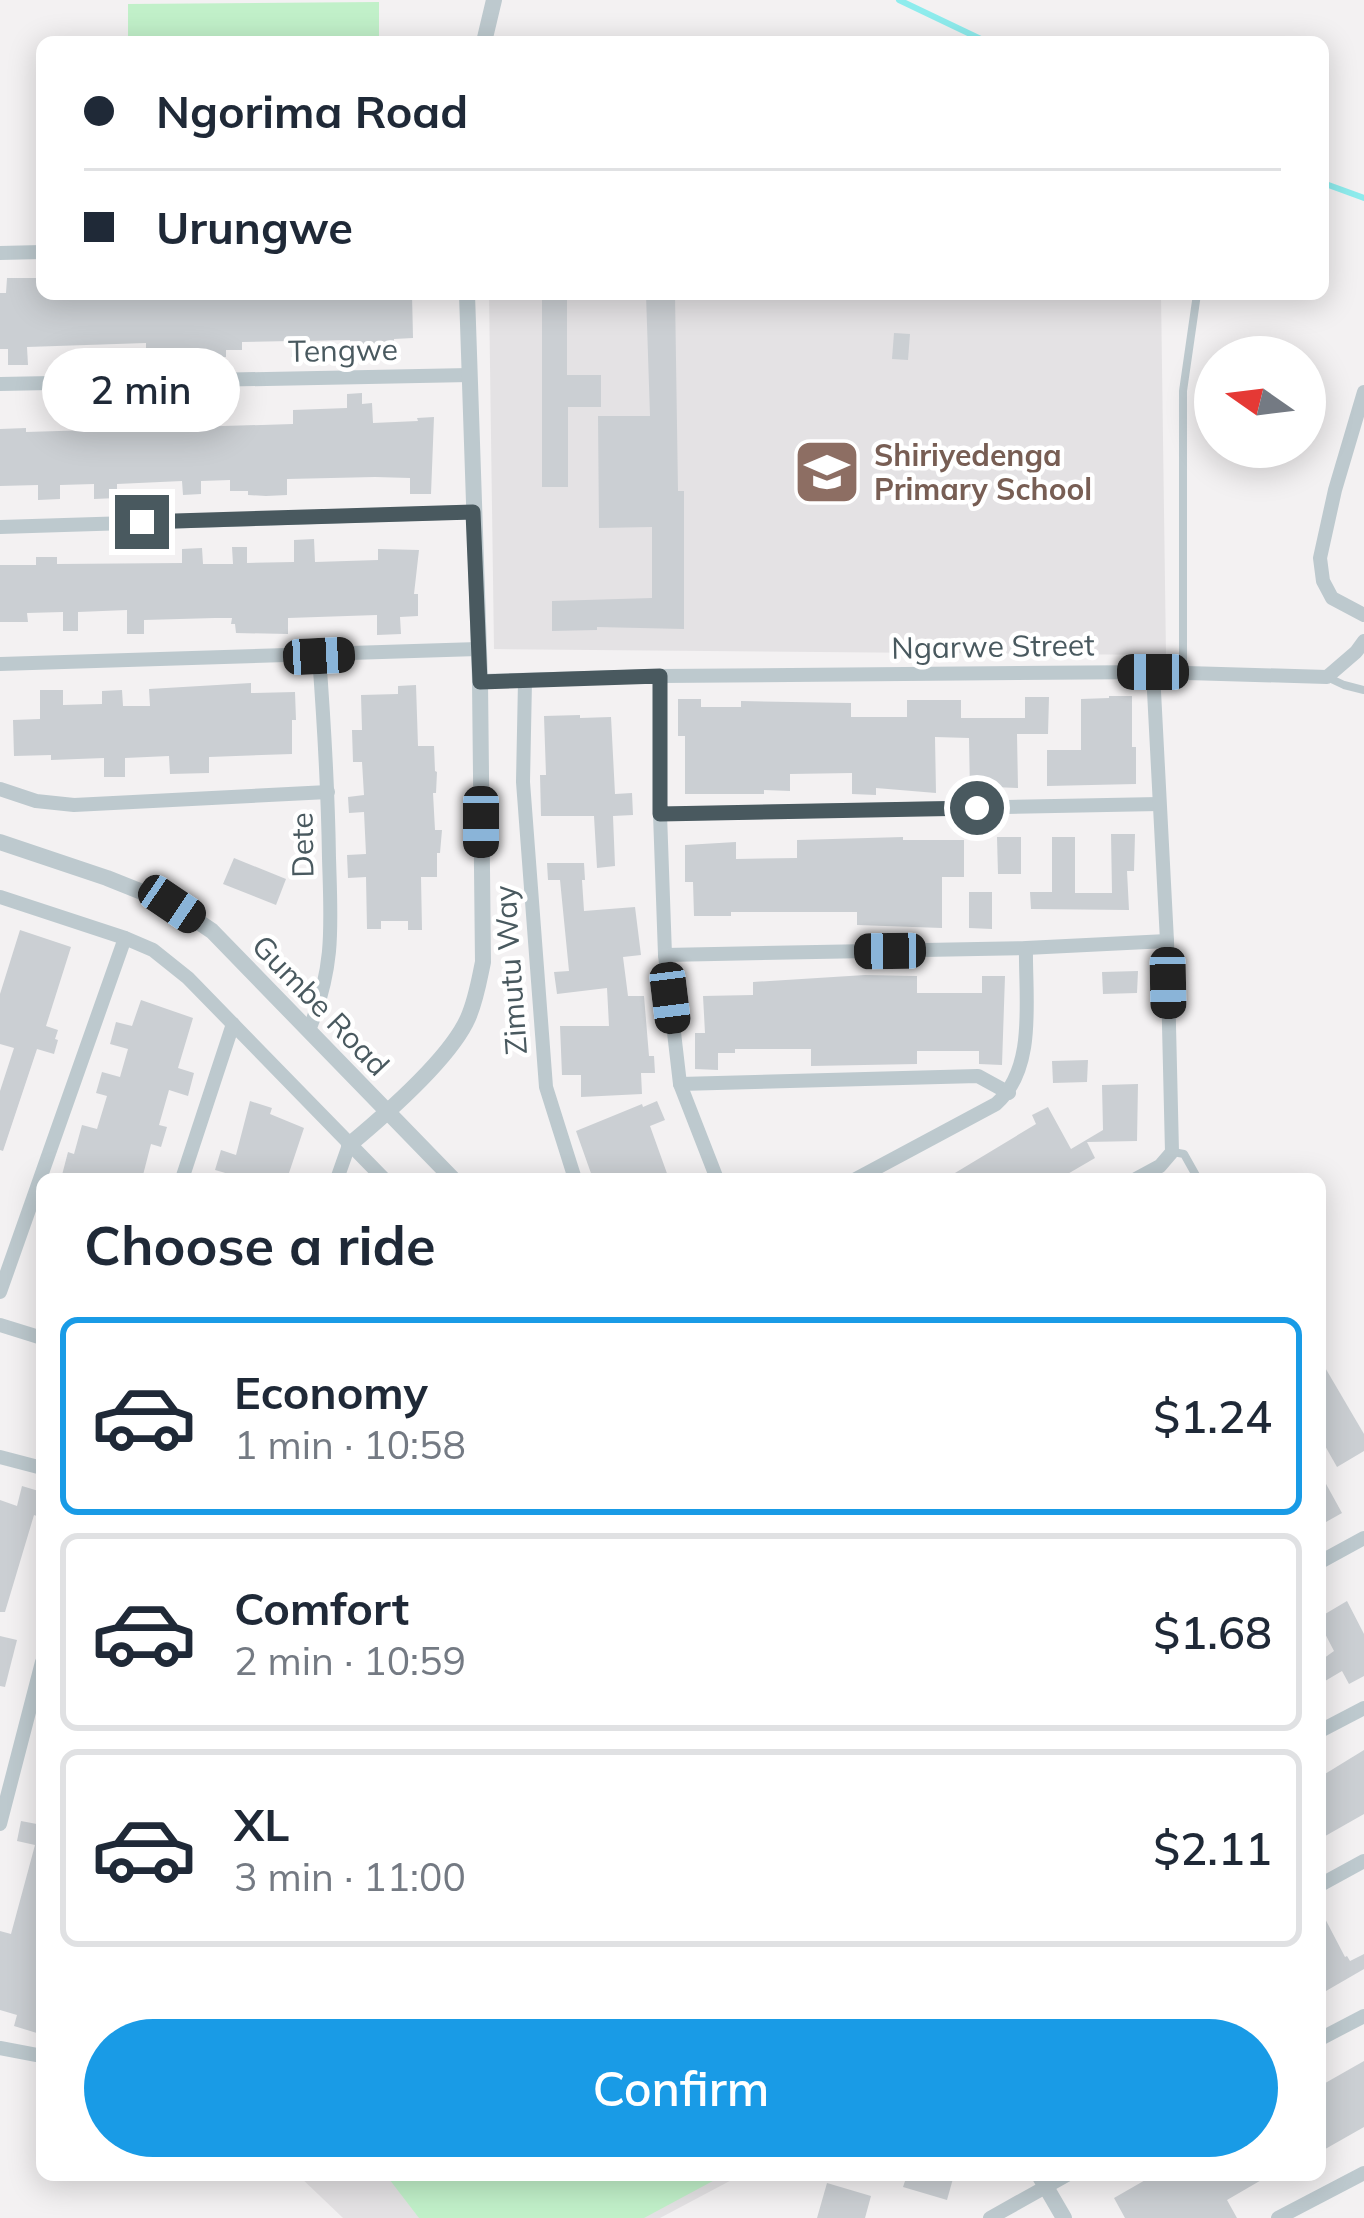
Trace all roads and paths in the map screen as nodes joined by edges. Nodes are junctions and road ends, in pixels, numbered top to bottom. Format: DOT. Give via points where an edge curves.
graph roads {
  1 [pos="494,0"];
  2 [pos="485,36"];
  3 [pos="0,253"];
  4 [pos="36,253"];
  5 [pos="467,300"];
  6 [pos="1196,300"];
  7 [pos="470,375"];
  8 [pos="0,384"];
  9 [pos="1364,392"];
  10 [pos="473,512"];
  11 [pos="0,527"];
  12 [pos="1364,615"];
  13 [pos="1364,641"];
  14 [pos="478,649"];
  15 [pos="319,656"];
  16 [pos="0,664"];
  17 [pos="1153,672"];
  18 [pos="1183,673"];
  19 [pos="660,676"];
  20 [pos="1327,677"];
  21 [pos="525,681"];
  22 [pos="480,682"];
  23 [pos="1364,690"];
  24 [pos="0,789"];
  25 [pos="328,792"];
  26 [pos="1159,804"];
  27 [pos="660,814"];
  28 [pos="0,842"];
  29 [pos="0,897"];
  30 [pos="124,938"];
  31 [pos="1167,941"];
  32 [pos="1026,948"];
  33 [pos="665,955"];
  34 [pos="233,1024"];
  35 [pos="309,1030"];
  36 [pos="680,1084"];
  37 [pos="1009,1094"];
  38 [pos="388,1113"];
  39 [pos="350,1144"];
  40 [pos="1172,1152"];
  41 [pos="42,1173"];
  42 [pos="184,1173"];
  43 [pos="339,1173"];
  44 [pos="378,1173"];
  45 [pos="447,1173"];
  46 [pos="573,1173"];
  47 [pos="715,1173"];
  48 [pos="867,1173"];
  49 [pos="1147,1173"];
  50 [pos="1195,1173"];
  51 [pos="36,1189"];
  52 [pos="0,1292"];
  53 [pos="0,1325"];
  54 [pos="36,1337"];
  55 [pos="0,1457"];
  56 [pos="36,1466"];
  57 [pos="1364,1538"];
  58 [pos="1326,1559"];
  59 [pos="36,1685"];
  60 [pos="1364,1708"];
  61 [pos="1326,1729"];
  62 [pos="0,1824"];
  63 [pos="1364,1861"];
  64 [pos="1326,1882"];
  65 [pos="1364,2016"];
  66 [pos="1326,2036"];
  67 [pos="0,2048"];
  68 [pos="36,2055"];
  69 [pos="1364,2173"];
  70 [pos="1042,2181"];
  71 [pos="990,2218"];
  72 [pos="1064,2218"];
  73 [pos="1278,2218"];
  1 -- 2 [label="street"];
  3 -- 4 [label="street"];
  5 -- 7 [label="street"];
  6 -- 18 [label="lane" via="1184,391"];
  7 -- 8 [label="street, Tengwe"];
  7 -- 10 [label="street"];
  9 -- 12 [label="street" via="1320,558 1333,598"];
  10 -- 11 [label="street"];
  10 -- 14 [label="street"];
  13 -- 20 [label="street"];
  14 -- 15 [label="street"];
  14 -- 22 [label="street"];
  15 -- 16 [label="street"];
  15 -- 25 [label="street, Dete"];
  17 -- 18 [label="street, Ngarwe Street"];
  17 -- 19 [label="street, Ngarwe Street"];
  17 -- 26 [label="street"];
  18 -- 20 [label="street, Ngarwe Street"];
  19 -- 21 [label="street, Ngarwe Street"];
  19 -- 27 [label="street"];
  20 -- 23 [label="lane"];
  21 -- 22 [label="street, Ngarwe Street"];
  21 -- 46 [label="street, Zimutu Way" via="523,782 546,1087"];
  22 -- 38 [label="street" via="478,990 457,1040"];
  24 -- 25 [label="street" via="74,805"];
  25 -- 35 [label="street, Dete" via="331,941"];
  26 -- 27 [label="street"];
  26 -- 31 [label="street"];
  27 -- 33 [label="street"];
  28 -- 35 [label="street, Gumbe Road" via="172,904 212,931"];
  29 -- 30 [label="street"];
  30 -- 34 [label="street" via="188,977"];
  30 -- 41 [label="street"];
  31 -- 32 [label="street"];
  31 -- 40 [label="street"];
  32 -- 33 [label="street"];
  32 -- 37 [label="street" via="1024,1040"];
  33 -- 36 [label="street"];
  34 -- 39 [label="street"];
  34 -- 42 [label="street"];
  35 -- 38 [label="street, Gumbe Road"];
  36 -- 37 [label="street" via="978,1076"];
  36 -- 47 [label="street"];
  37 -- 48 [label="street"];
  38 -- 39 [label="street"];
  38 -- 45 [label="street, Gumbe Road"];
  39 -- 43 [label="street"];
  39 -- 44 [label="street"];
  40 -- 49 [label="street"];
  40 -- 50 [label="lane" via="1184,1154"];
  51 -- 52 [label="street"];
  53 -- 54 [label="street"];
  55 -- 56 [label="street"];
  57 -- 58 [label="street"];
  59 -- 62 [label="street"];
  60 -- 61 [label="street"];
  63 -- 64 [label="street"];
  65 -- 66 [label="street"];
  67 -- 68 [label="street"];
  69 -- 73 [label="street"];
  70 -- 71 [label="street"];
  70 -- 72 [label="street"];
}
